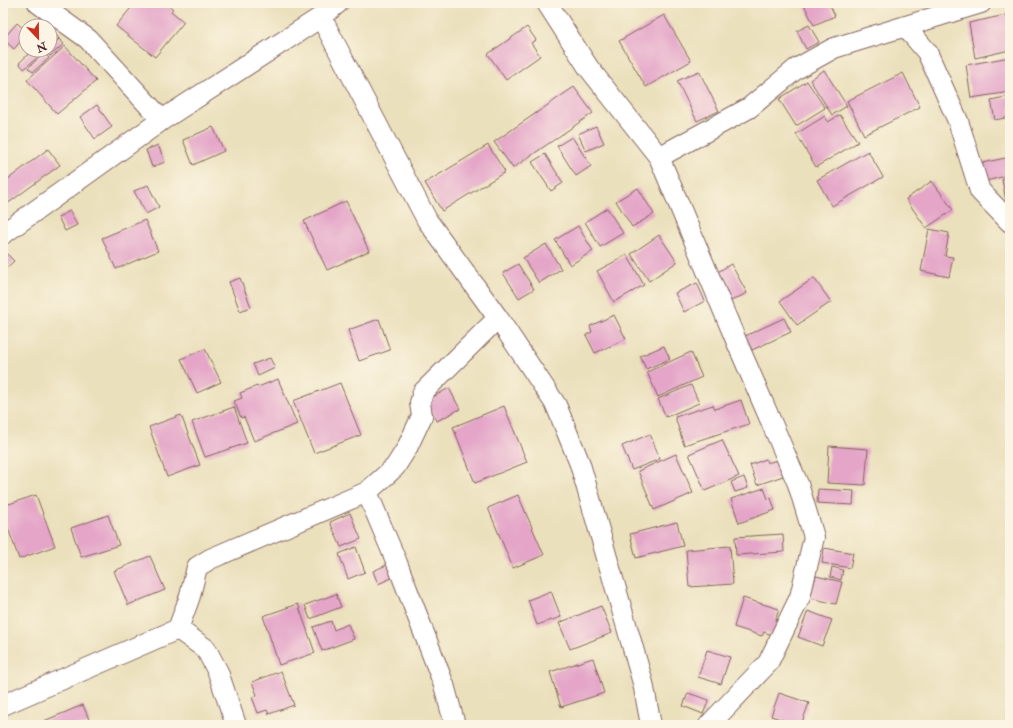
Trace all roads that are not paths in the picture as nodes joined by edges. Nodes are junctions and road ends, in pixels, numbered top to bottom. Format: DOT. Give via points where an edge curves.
graph roads {
  1 [pos="38,3"];
  2 [pos="338,3"];
  3 [pos="547,3"];
  4 [pos="981,3"];
  5 [pos="321,17"];
  6 [pos="905,26"];
  7 [pos="162,120"];
  8 [pos="659,156"];
  9 [pos="1010,222"];
  10 [pos="4,232"];
  11 [pos="498,318"];
  12 [pos="367,492"];
  13 [pos="178,629"];
  14 [pos="3,705"];
  15 [pos="236,725"];
  16 [pos="455,725"];
  17 [pos="651,725"];
  18 [pos="709,725"];
  1 -- 7 [label="street" via="88,39"];
  2 -- 5 [label="street"];
  3 -- 8 [label="street" via="588,67"];
  4 -- 6 [label="street"];
  5 -- 7 [label="street"];
  5 -- 11 [label="street" via="427,220"];
  6 -- 8 [label="street" via="834,48 796,69 749,108"];
  6 -- 9 [label="street" via="927,52 958,121 980,191"];
  7 -- 10 [label="street"];
  8 -- 18 [label="street" via="798,484 814,536 800,597 768,663"];
  11 -- 12 [label="street" via="423,392 420,403 422,416 407,448 395,467"];
  11 -- 17 [label="street" via="556,406 580,464 643,683"];
  12 -- 13 [label="street" via="210,559 198,567"];
  12 -- 16 [label="street" via="444,685"];
  13 -- 14 [label="street"];
  13 -- 15 [label="street" via="206,649 218,672"];
}
